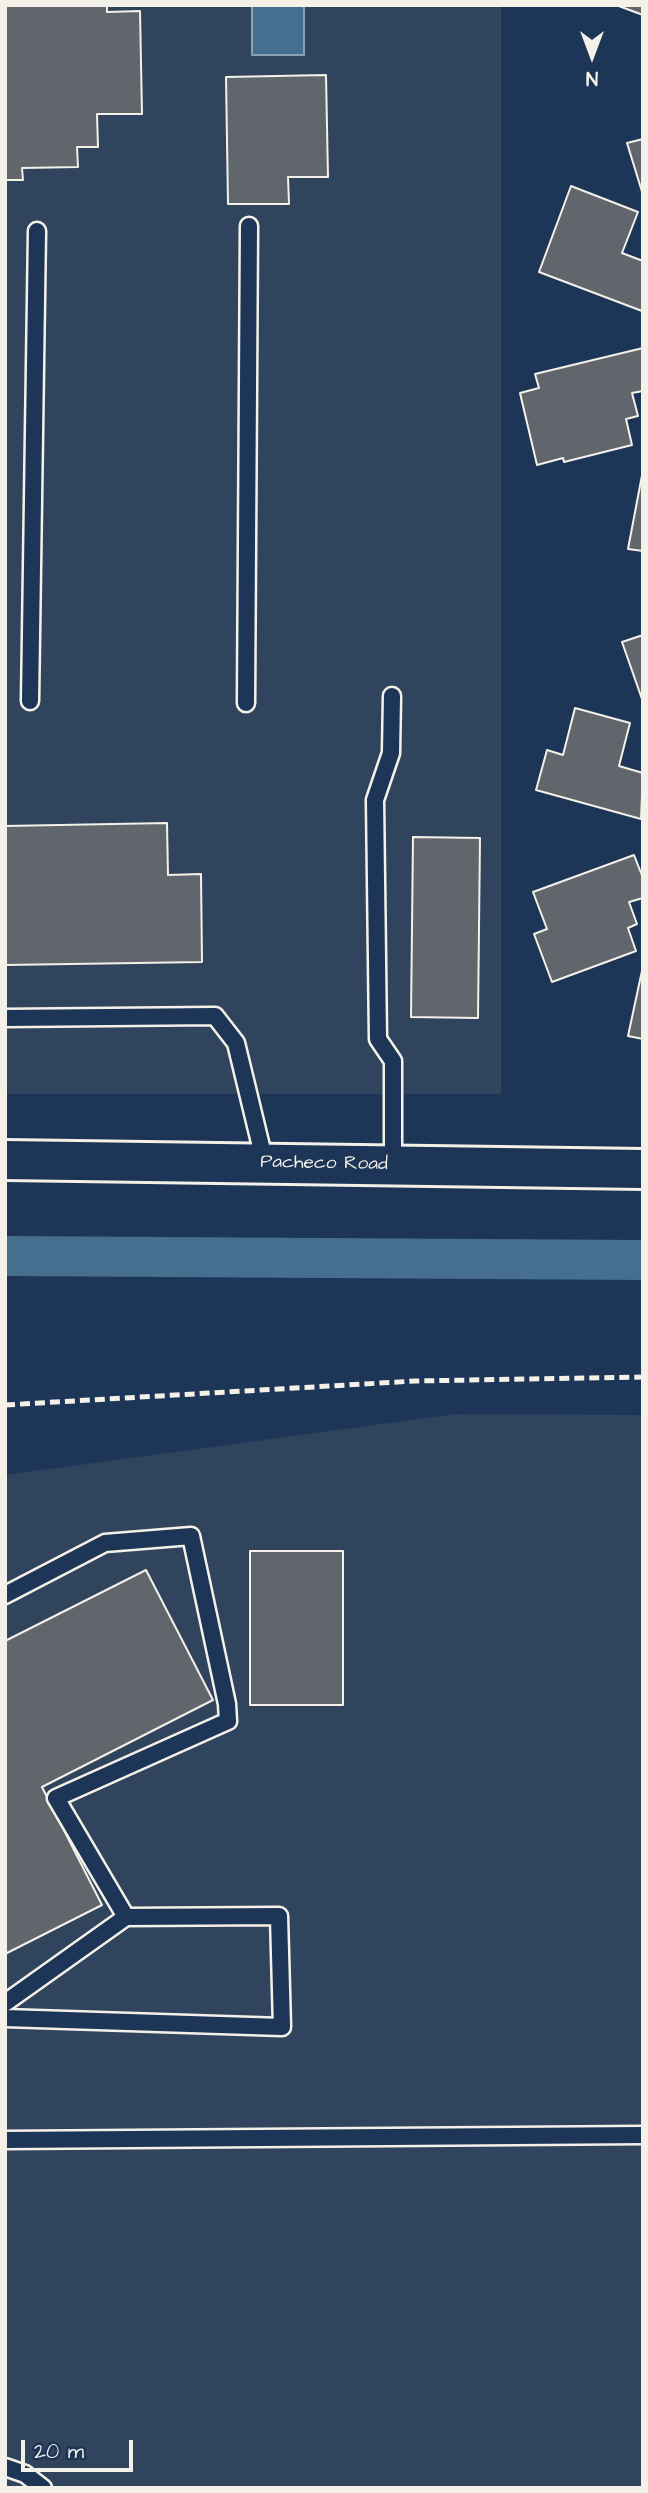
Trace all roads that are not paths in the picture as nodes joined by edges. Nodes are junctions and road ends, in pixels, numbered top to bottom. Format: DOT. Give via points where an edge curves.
graph roads {
  1 [pos="249,226"];
  2 [pos="37,231"];
  3 [pos="392,696"];
  4 [pos="30,701"];
  5 [pos="246,703"];
  6 [pos="5,1018"];
  7 [pos="5,1160"];
  8 [pos="264,1163"];
  9 [pos="393,1165"];
  10 [pos="643,1169"];
  11 [pos="5,1595"];
  12 [pos="126,1917"];
  13 [pos="5,2003"];
  14 [pos="5,2018"];
  15 [pos="643,2135"];
  16 [pos="5,2140"];
  17 [pos="5,2467"];
  18 [pos="43,2488"];
  1 -- 5 [label="lane"];
  2 -- 4 [label="lane"];
  3 -- 9 [label="lane" via="391,753 375,800 378,1039 393,1061"];
  6 -- 8 [label="lane" via="215,1016 236,1042"];
  7 -- 8 [label="street, Pacheco Road"];
  8 -- 9 [label="street, Pacheco Road"];
  9 -- 10 [label="street, Pacheco Road"];
  11 -- 12 [label="lane" via="105,1543 191,1536 228,1720 56,1797"];
  12 -- 13 [label="lane"];
  12 -- 14 [label="lane" via="279,1916 282,2027"];
  15 -- 16 [label="lane"];
  17 -- 18 [label="lane" via="25,2474"];
}
